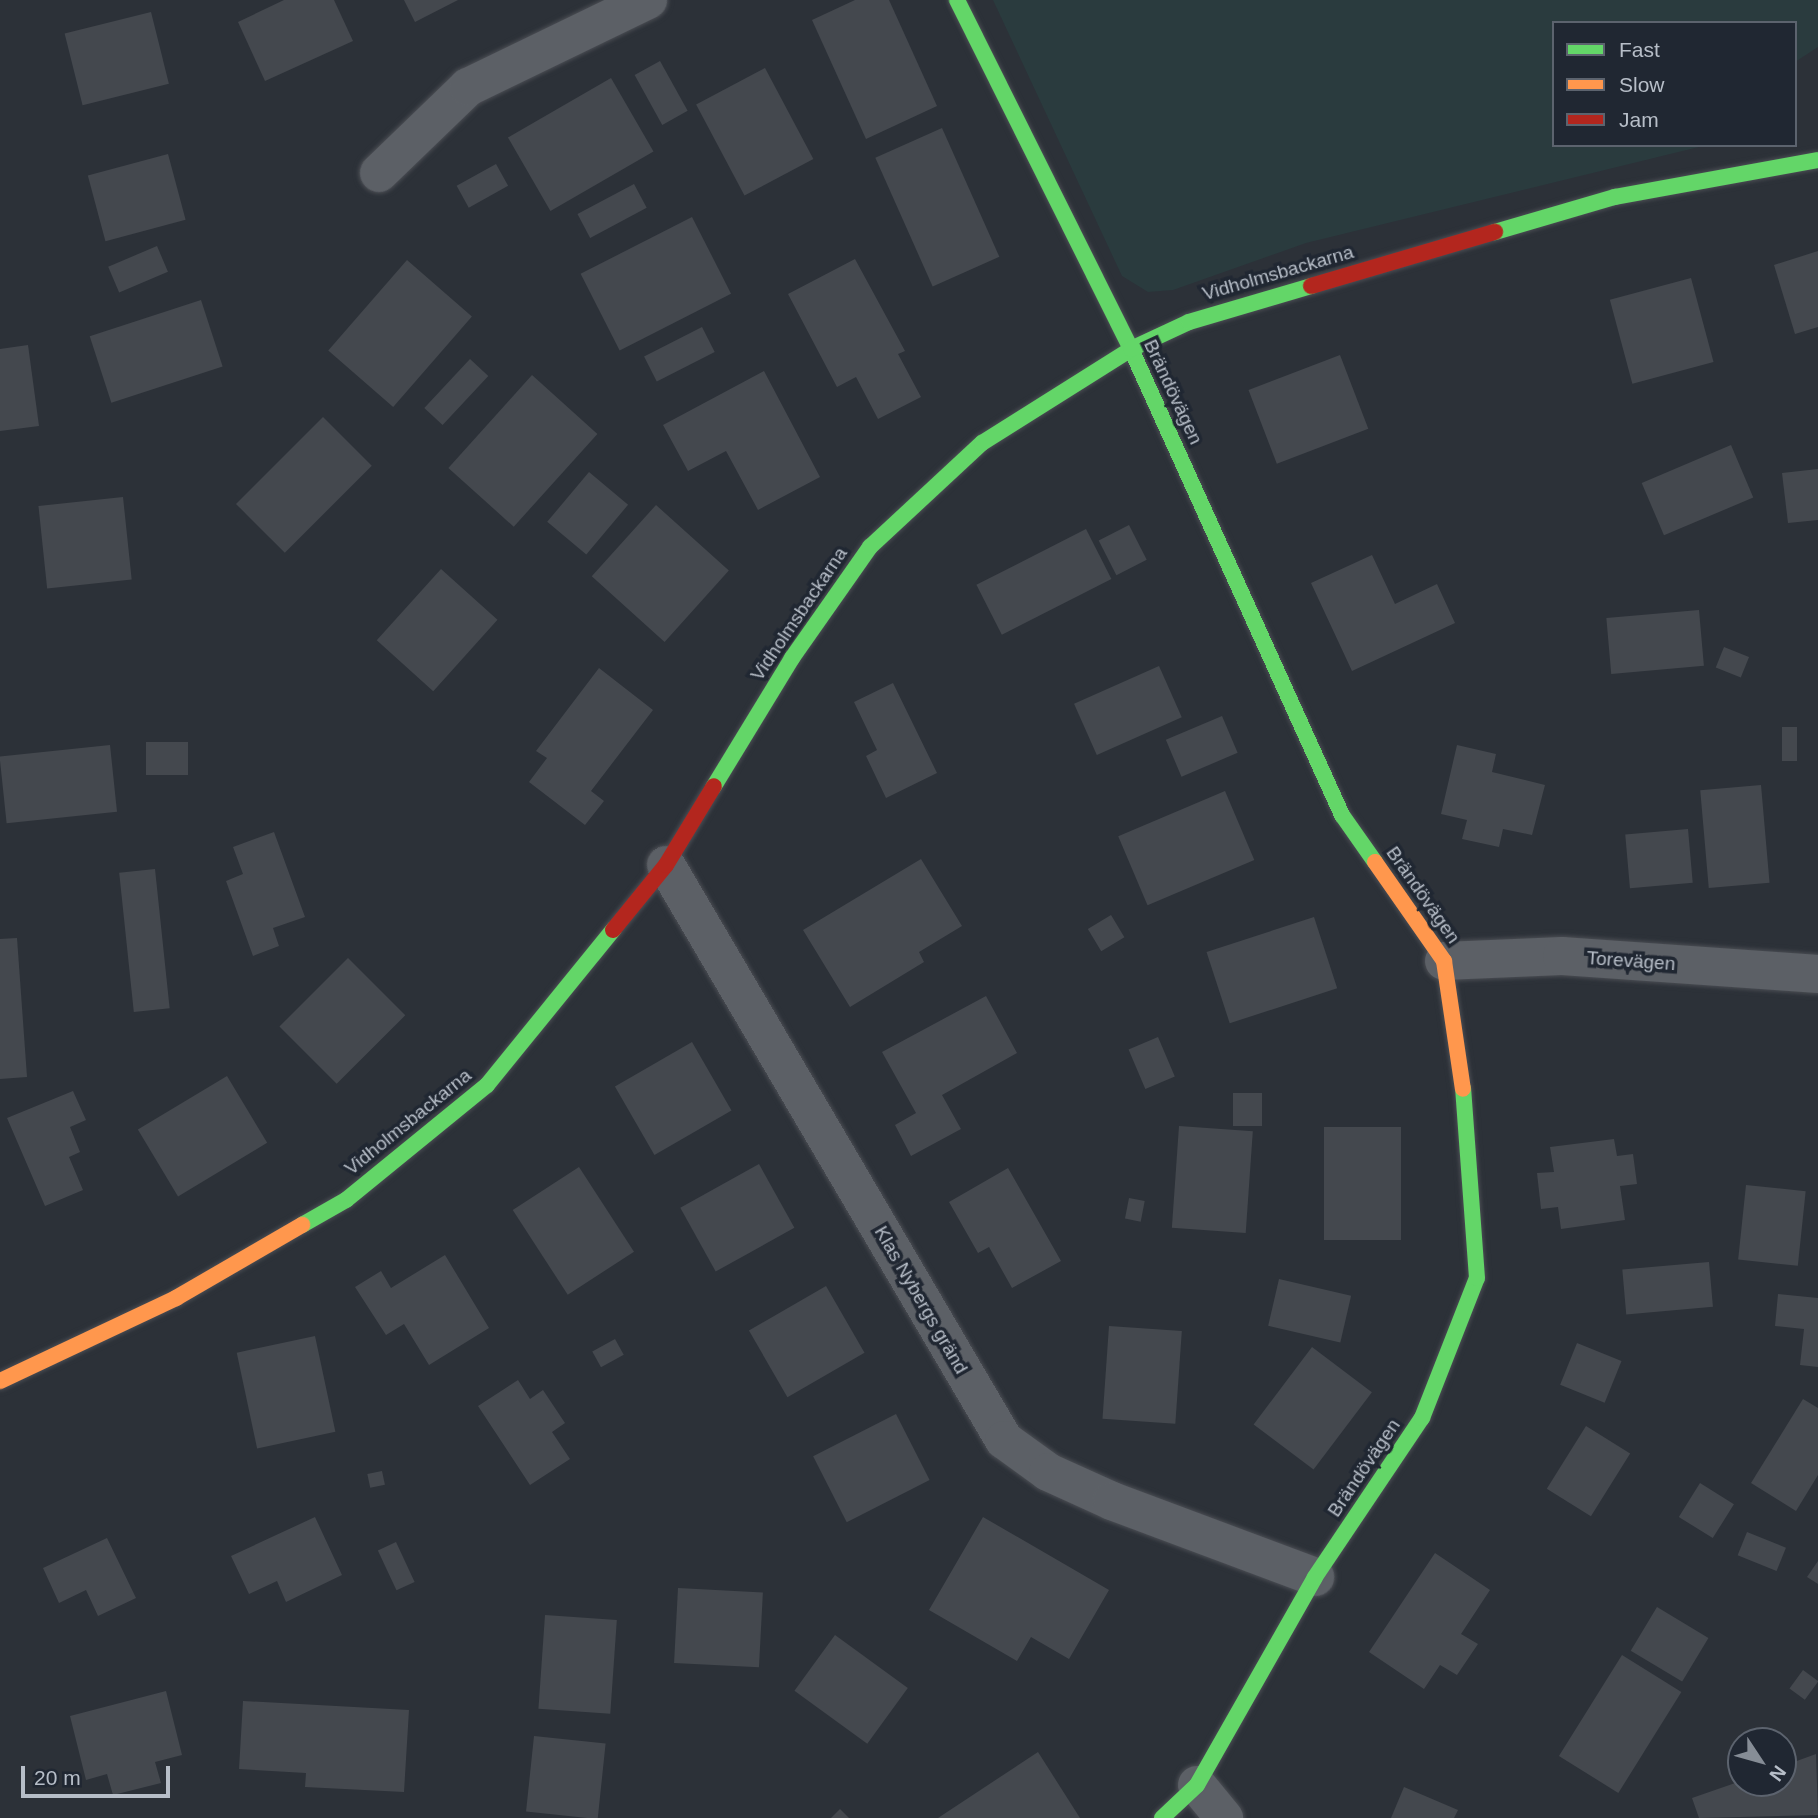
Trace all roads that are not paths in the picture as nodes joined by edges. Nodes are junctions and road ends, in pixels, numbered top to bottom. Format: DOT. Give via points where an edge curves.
graph roads {
  1 [pos="648,0"];
  2 [pos="957,0"];
  3 [pos="1818,160"];
  4 [pos="379,173"];
  5 [pos="1131,349"];
  6 [pos="666,865"];
  7 [pos="1444,961"];
  8 [pos="1818,974"];
  9 [pos="0,1381"];
  10 [pos="1315,1577"];
  11 [pos="1198,1785"];
  12 [pos="1162,1818"];
  13 [pos="1224,1818"];
  1 -- 4 [label="street" via="468,87"];
  2 -- 5 [label="street, Brändövägen"];
  3 -- 5 [label="street, Vidholmsbackarna" via="1615,197 1189,322"];
  5 -- 6 [label="street, Vidholmsbackarna" via="982,443 870,547 792,658"];
  5 -- 7 [label="street, Brändövägen" via="1342,815"];
  6 -- 9 [label="street, Vidholmsbackarna" via="487,1085 346,1200 176,1298"];
  6 -- 10 [label="street, Klas Nybergs gränd" via="1004,1440 1048,1472 1112,1501"];
  7 -- 8 [label="street, Torevägen" via="1562,957"];
  7 -- 10 [label="street, Brändövägen" via="1466,1108 1477,1278 1422,1418"];
  10 -- 11 [label="street, Brändövägen"];
  11 -- 12 [label="street, Brändövägen"];
  11 -- 13 [label="street"];
}
